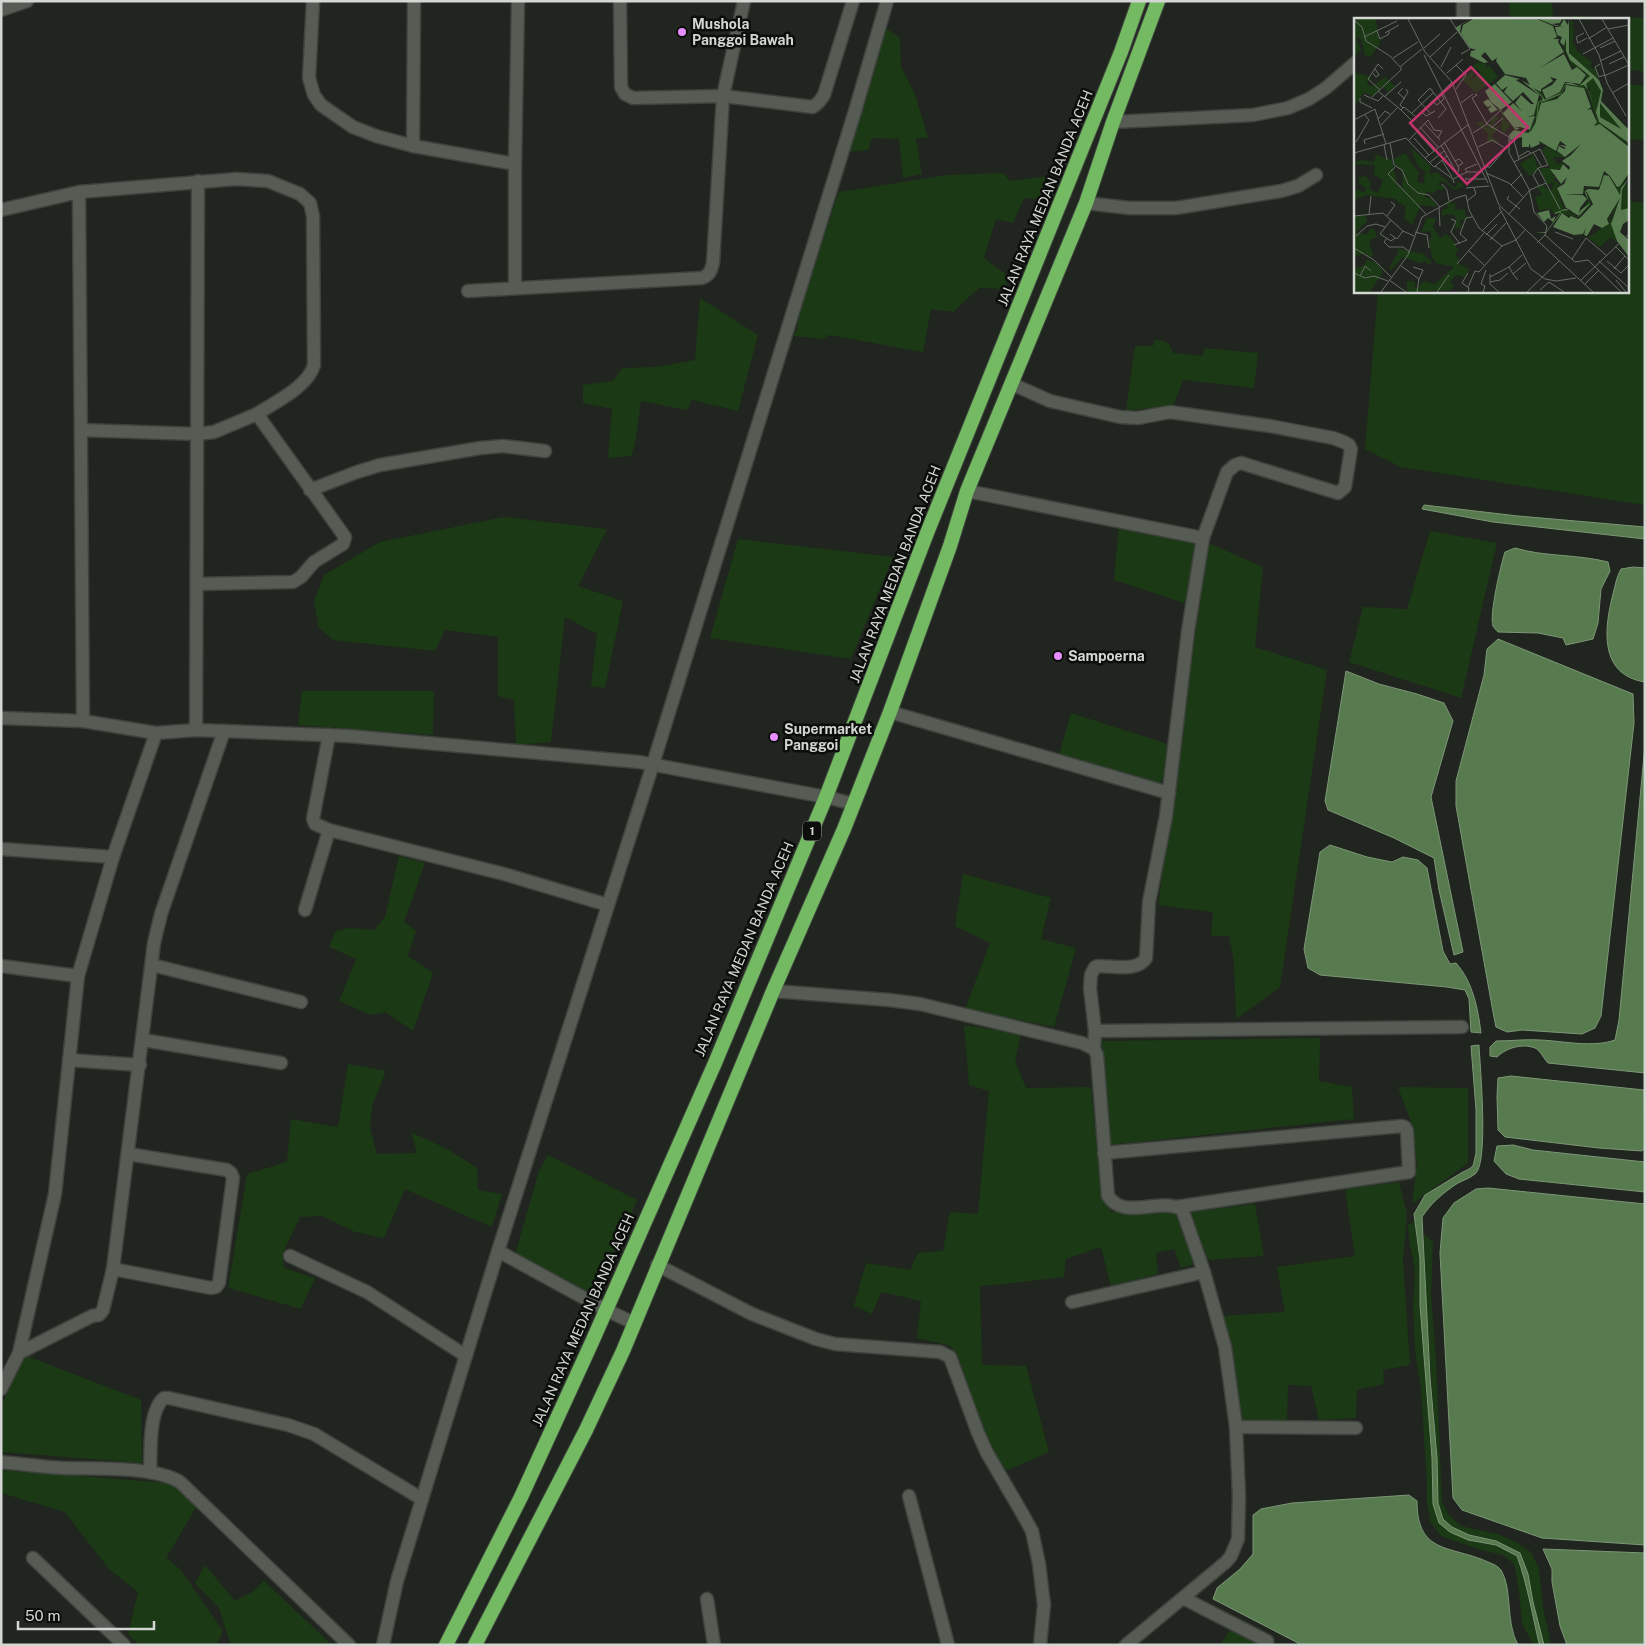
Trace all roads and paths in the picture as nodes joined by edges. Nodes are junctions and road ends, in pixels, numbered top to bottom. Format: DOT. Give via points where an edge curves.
graph roads {
  1 [pos="27,1"];
  2 [pos="313,1"];
  3 [pos="414,1"];
  4 [pos="518,1"];
  5 [pos="620,1"];
  6 [pos="744,1"];
  7 [pos="853,1"];
  8 [pos="887,1"];
  9 [pos="1139,1"];
  10 [pos="1158,1"];
  11 [pos="1462,1"];
  12 [pos="1,10"];
  13 [pos="1463,18"];
  14 [pos="1354,64"];
  15 [pos="723,96"];
  16 [pos="1113,122"];
  17 [pos="413,146"];
  18 [pos="515,164"];
  19 [pos="1316,175"];
  20 [pos="198,181"];
  21 [pos="79,192"];
  22 [pos="1086,203"];
  23 [pos="1,210"];
  24 [pos="516,287"];
  25 [pos="468,291"];
  26 [pos="1012,384"];
  27 [pos="257,414"];
  28 [pos="81,430"];
  29 [pos="197,434"];
  30 [pos="544,451"];
  31 [pos="310,490"];
  32 [pos="967,491"];
  33 [pos="1204,538"];
  34 [pos="197,584"];
  35 [pos="890,712"];
  36 [pos="1,718"];
  37 [pos="83,722"];
  38 [pos="196,730"];
  39 [pos="224,731"];
  40 [pos="156,733"];
  41 [pos="329,736"];
  42 [pos="653,764"];
  43 [pos="1169,793"];
  44 [pos="826,797"];
  45 [pos="854,804"];
  46 [pos="329,830"];
  47 [pos="1,849"];
  48 [pos="113,857"];
  49 [pos="608,905"];
  50 [pos="305,910"];
  51 [pos="152,965"];
  52 [pos="1,966"];
  53 [pos="78,976"];
  54 [pos="772,991"];
  55 [pos="301,1002"];
  56 [pos="1462,1027"];
  57 [pos="1095,1031"];
  58 [pos="143,1040"];
  59 [pos="1094,1049"];
  60 [pos="69,1060"];
  61 [pos="281,1063"];
  62 [pos="140,1065"];
  63 [pos="1104,1153"];
  64 [pos="128,1154"];
  65 [pos="1176,1207"];
  66 [pos="498,1251"];
  67 [pos="290,1256"];
  68 [pos="658,1265"];
  69 [pos="113,1269"];
  70 [pos="1204,1272"];
  71 [pos="1072,1302"];
  72 [pos="606,1310"];
  73 [pos="634,1323"];
  74 [pos="19,1354"];
  75 [pos="466,1356"];
  76 [pos="1,1389"];
  77 [pos="1236,1427"];
  78 [pos="1356,1428"];
  79 [pos="1,1462"];
  80 [pos="150,1472"];
  81 [pos="909,1496"];
  82 [pos="422,1499"];
  83 [pos="33,1558"];
  84 [pos="1182,1598"];
  85 [pos="708,1599"];
  86 [pos="1270,1644"];
  87 [pos="124,1645"];
  88 [pos="349,1645"];
  89 [pos="383,1645"];
  90 [pos="446,1645"];
  91 [pos="474,1645"];
  92 [pos="714,1645"];
  93 [pos="948,1645"];
  94 [pos="1040,1645"];
  95 [pos="1126,1645"];
  1 -- 12 [label="street"];
  2 -- 17 [label="street" via="309,78 314,95 321,105 353,127"];
  3 -- 17 [label="street"];
  4 -- 18 [label="street"];
  5 -- 15 [label="street" via="620,73 625,94 633,98"];
  6 -- 15 [label="street"];
  7 -- 15 [label="street" via="824,96 813,107"];
  8 -- 42 [label="street"];
  9 -- 44 [label="highway, JALAN RAYA MEDAN BANDA ACEH / 1"];
  10 -- 16 [label="highway, 1"];
  11 -- 13 [label="street"];
  14 -- 16 [label="street" via="1326,88 1288,108 1253,115"];
  15 -- 24 [label="street" via="713,263 707,276"];
  16 -- 22 [label="highway, 1"];
  17 -- 18 [label="street"];
  18 -- 24 [label="street"];
  19 -- 22 [label="street" via="1298,186 1281,191 1176,208 1129,208"];
  20 -- 21 [label="street"];
  20 -- 27 [label="street" via="268,181 300,194 310,203 313,216 312,373 302,384"];
  20 -- 29 [label="street"];
  21 -- 23 [label="street"];
  21 -- 28 [label="street"];
  22 -- 26 [label="highway, 1"];
  24 -- 25 [label="street"];
  26 -- 32 [label="highway, 1"];
  26 -- 33 [label="street" via="1050,401 1120,416 1138,418 1170,412 1279,428 1333,438 1349,445 1345,487 1338,493 1241,463 1235,465 1227,472"];
  27 -- 29 [label="street" via="214,432"];
  27 -- 31 [label="street"];
  28 -- 29 [label="street"];
  28 -- 37 [label="street"];
  29 -- 34 [label="street"];
  30 -- 31 [label="street" via="503,446 480,448 380,465"];
  31 -- 34 [label="street" via="345,537 343,544 314,562 293,582"];
  32 -- 33 [label="street"];
  32 -- 35 [label="highway, 1"];
  33 -- 43 [label="street" via="1188,631"];
  34 -- 38 [label="street"];
  35 -- 43 [label="street"];
  35 -- 45 [label="highway, 1"];
  36 -- 37 [label="street"];
  37 -- 40 [label="street"];
  38 -- 39 [label="street"];
  38 -- 40 [label="street"];
  39 -- 41 [label="street"];
  39 -- 51 [label="street" via="161,914"];
  40 -- 48 [label="street"];
  41 -- 42 [label="street"];
  41 -- 46 [label="street" via="312,819 315,824"];
  42 -- 44 [label="street"];
  42 -- 49 [label="street"];
  43 -- 57 [label="street" via="1149,902 1146,958 1135,966 1096,967 1091,975 1090,988"];
  44 -- 45 [label="street"];
  44 -- 72 [label="highway, JALAN RAYA MEDAN BANDA ACEH / 1" via="715,1063"];
  45 -- 54 [label="highway, 1"];
  46 -- 49 [label="street" via="504,874"];
  46 -- 50 [label="street"];
  47 -- 48 [label="street"];
  48 -- 53 [label="street"];
  49 -- 66 [label="street"];
  51 -- 55 [label="street"];
  51 -- 58 [label="street"];
  52 -- 53 [label="street"];
  53 -- 60 [label="street"];
  54 -- 59 [label="street" via="920,1004 1082,1043"];
  54 -- 68 [label="highway, 1"];
  56 -- 57 [label="street"];
  57 -- 59 [label="street"];
  58 -- 61 [label="street"];
  58 -- 62 [label="street"];
  59 -- 63 [label="street" via="1098,1063"];
  60 -- 62 [label="street"];
  60 -- 74 [label="street" via="55,1194"];
  62 -- 64 [label="street"];
  63 -- 65 [label="street" via="1106,1190 1114,1204 1124,1208"];
  63 -- 65 [label="street" via="1402,1126 1408,1132 1409,1172"];
  64 -- 69 [label="street"];
  64 -- 69 [label="street" via="227,1170 233,1178 216,1287"];
  65 -- 70 [label="street" via="1182,1210"];
  66 -- 72 [label="street"];
  66 -- 75 [label="street"];
  67 -- 75 [label="street" via="366,1292"];
  68 -- 73 [label="highway, 1"];
  68 -- 94 [label="street" via="752,1314 816,1340 940,1352 950,1357 987,1453 1032,1532 1044,1605"];
  69 -- 74 [label="street" via="99,1315"];
  70 -- 71 [label="street"];
  70 -- 77 [label="street" via="1225,1347"];
  72 -- 73 [label="street"];
  72 -- 90 [label="highway, JALAN RAYA MEDAN BANDA ACEH / 1" via="521,1497"];
  73 -- 91 [label="highway, 1" via="586,1430"];
  74 -- 76 [label="street"];
  75 -- 82 [label="street"];
  77 -- 78 [label="street"];
  77 -- 84 [label="street" via="1238,1539 1226,1562"];
  79 -- 80 [label="street"];
  80 -- 82 [label="street" via="152,1429 158,1405 164,1398 169,1398 314,1434"];
  80 -- 88 [label="street" via="180,1482"];
  81 -- 93 [label="street"];
  82 -- 89 [label="street" via="397,1581"];
  83 -- 87 [label="street"];
  84 -- 86 [label="street"];
  84 -- 95 [label="street"];
  85 -- 92 [label="street"];
}
